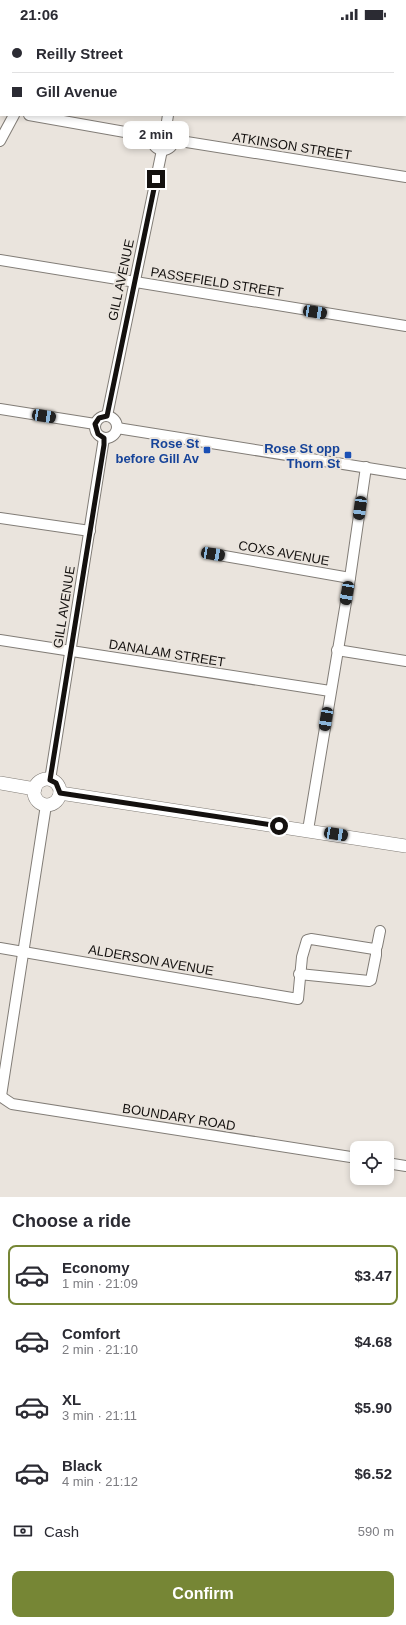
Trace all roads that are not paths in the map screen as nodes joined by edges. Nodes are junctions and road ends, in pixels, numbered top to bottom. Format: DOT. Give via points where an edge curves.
graph roads {
  1 [pos="13,116"];
  2 [pos="35,116"];
  3 [pos="168,116"];
  4 [pos="166,128"];
  5 [pos="153,137"];
  6 [pos="174,140"];
  7 [pos="0,141"];
  8 [pos="162,150"];
  9 [pos="406,177"];
  10 [pos="0,260"];
  11 [pos="134,282"];
  12 [pos="406,326"];
  13 [pos="0,409"];
  14 [pos="107,416"];
  15 [pos="95,424"];
  16 [pos="117,428"];
  17 [pos="104,438"];
  18 [pos="366,467"];
  19 [pos="406,474"];
  20 [pos="0,518"];
  21 [pos="90,531"];
  22 [pos="213,554"];
  23 [pos="350,578"];
  24 [pos="0,640"];
  25 [pos="337,650"];
  26 [pos="70,651"];
  27 [pos="406,661"];
  28 [pos="330,691"];
  29 [pos="50,780"];
  30 [pos="0,784"];
  31 [pos="35,789"];
  32 [pos="60,793"];
  33 [pos="46,805"];
  34 [pos="308,830"];
  35 [pos="406,846"];
  36 [pos="380,931"];
  37 [pos="0,948"];
  38 [pos="376,948"];
  39 [pos="23,952"];
  40 [pos="299,974"];
  41 [pos="0,1096"];
  42 [pos="350,1157"];
  43 [pos="394,1164"];
  44 [pos="406,1166"];
  1 -- 7 [label="street"];
  2 -- 5 [label="street"];
  3 -- 4 [label="street"];
  4 -- 5 [label="street" via="157,130"];
  4 -- 6 [label="street" via="173,134"];
  5 -- 8 [label="street" via="155,145"];
  6 -- 8 [label="street" via="170,147"];
  6 -- 9 [label="street, ATKINSON STREET"];
  8 -- 11 [label="street, GILL AVENUE"];
  10 -- 11 [label="street, PASSEFIELD STREET"];
  11 -- 12 [label="street, PASSEFIELD STREET"];
  11 -- 14 [label="street, GILL AVENUE"];
  13 -- 15 [label="street"];
  14 -- 15 [label="street" via="99,418"];
  14 -- 16 [label="street" via="116,421"];
  15 -- 17 [label="street" via="98,434"];
  16 -- 17 [label="street" via="111,437"];
  16 -- 18 [label="street"];
  17 -- 21 [label="street, GILL AVENUE"];
  18 -- 19 [label="street"];
  18 -- 23 [label="street"];
  20 -- 21 [label="street"];
  21 -- 26 [label="street, GILL AVENUE"];
  22 -- 23 [label="street, COXS AVENUE"];
  23 -- 25 [label="street"];
  24 -- 26 [label="street, DANALAM STREET"];
  25 -- 27 [label="street"];
  25 -- 28 [label="street"];
  26 -- 28 [label="street, DANALAM STREET"];
  26 -- 29 [label="street, GILL AVENUE"];
  28 -- 34 [label="street"];
  29 -- 31 [label="main road" via="42,780"];
  29 -- 32 [label="main road" via="56,783"];
  30 -- 31 [label="main road"];
  31 -- 33 [label="main road" via="38,801"];
  32 -- 33 [label="main road" via="54,803"];
  32 -- 34 [label="main road"];
  33 -- 39 [label="street"];
  34 -- 35 [label="main road"];
  36 -- 38 [label="street"];
  37 -- 39 [label="street, ALDERSON AVENUE"];
  38 -- 40 [label="street" via="307,940"];
  38 -- 40 [label="street" via="375,964 369,981"];
  39 -- 40 [label="street, ALDERSON AVENUE" via="298,999"];
  39 -- 41 [label="street"];
  41 -- 42 [label="street, BOUNDARY ROAD" via="12,1104"];
  43 -- 44 [label="street"];
}
